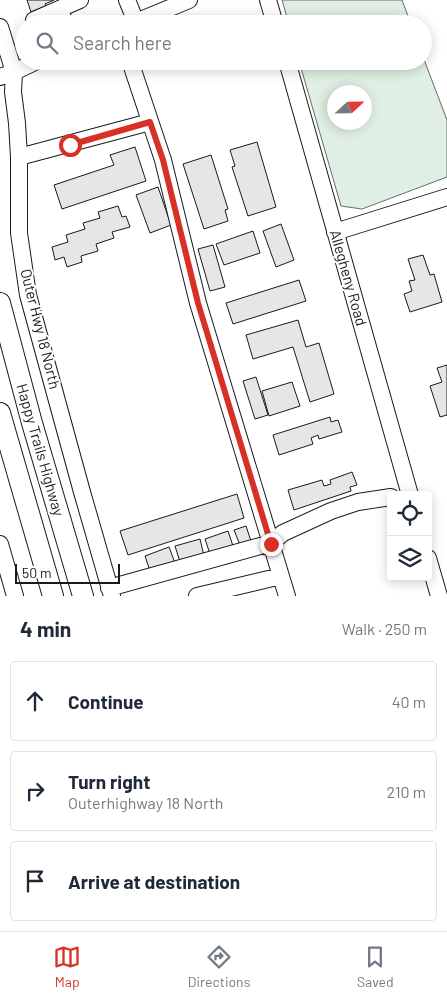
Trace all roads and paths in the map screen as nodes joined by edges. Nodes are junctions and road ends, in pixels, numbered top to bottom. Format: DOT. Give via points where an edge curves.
graph roads {
  1 [pos="80,0"];
  2 [pos="127,0"];
  3 [pos="189,0"];
  4 [pos="268,0"];
  5 [pos="63,15"];
  6 [pos="132,15"];
  7 [pos="153,15"];
  8 [pos="273,15"];
  9 [pos="0,28"];
  10 [pos="133,70"];
  11 [pos="290,70"];
  12 [pos="7,74"];
  13 [pos="150,122"];
  14 [pos="19,157"];
  15 [pos="447,196"];
  16 [pos="335,232"];
  17 [pos="0,303"];
  18 [pos="0,413"];
  19 [pos="409,491"];
  20 [pos="387,497"];
  21 [pos="0,544"];
  22 [pos="271,544"];
  23 [pos="432,572"];
  24 [pos="281,576"];
  25 [pos="110,592"];
  26 [pos="15,596"];
  27 [pos="53,596"];
  28 [pos="83,596"];
  29 [pos="197,596"];
  30 [pos="287,596"];
  31 [pos="439,596"];
  1 -- 5 [label="street"];
  2 -- 6 [label="street"];
  3 -- 7 [label="street"];
  4 -- 8 [label="street"];
  9 -- 12 [label="street, Outer Hwy 18 North"];
  10 -- 13 [label="street"];
  11 -- 16 [label="street, Allegheny Road"];
  12 -- 14 [label="street, Outer Hwy 18 North" via="13,92"];
  13 -- 14 [label="street"];
  13 -- 22 [label="street" via="163,160 198,303"];
  14 -- 25 [label="street, Outer Hwy 18 North" via="19,233 28,295"];
  15 -- 16 [label="street"];
  16 -- 19 [label="street, Allegheny Road"];
  17 -- 28 [label="main road, Happy Trails Highway"];
  18 -- 27 [label="main road, Happy Trails Highway"];
  20 -- 22 [label="street" via="331,511 284,533"];
  21 -- 26 [label="street"];
  22 -- 24 [label="street"];
  22 -- 25 [label="street"];
  23 -- 31 [label="street"];
  24 -- 29 [label="street"];
  24 -- 30 [label="street"];
}
